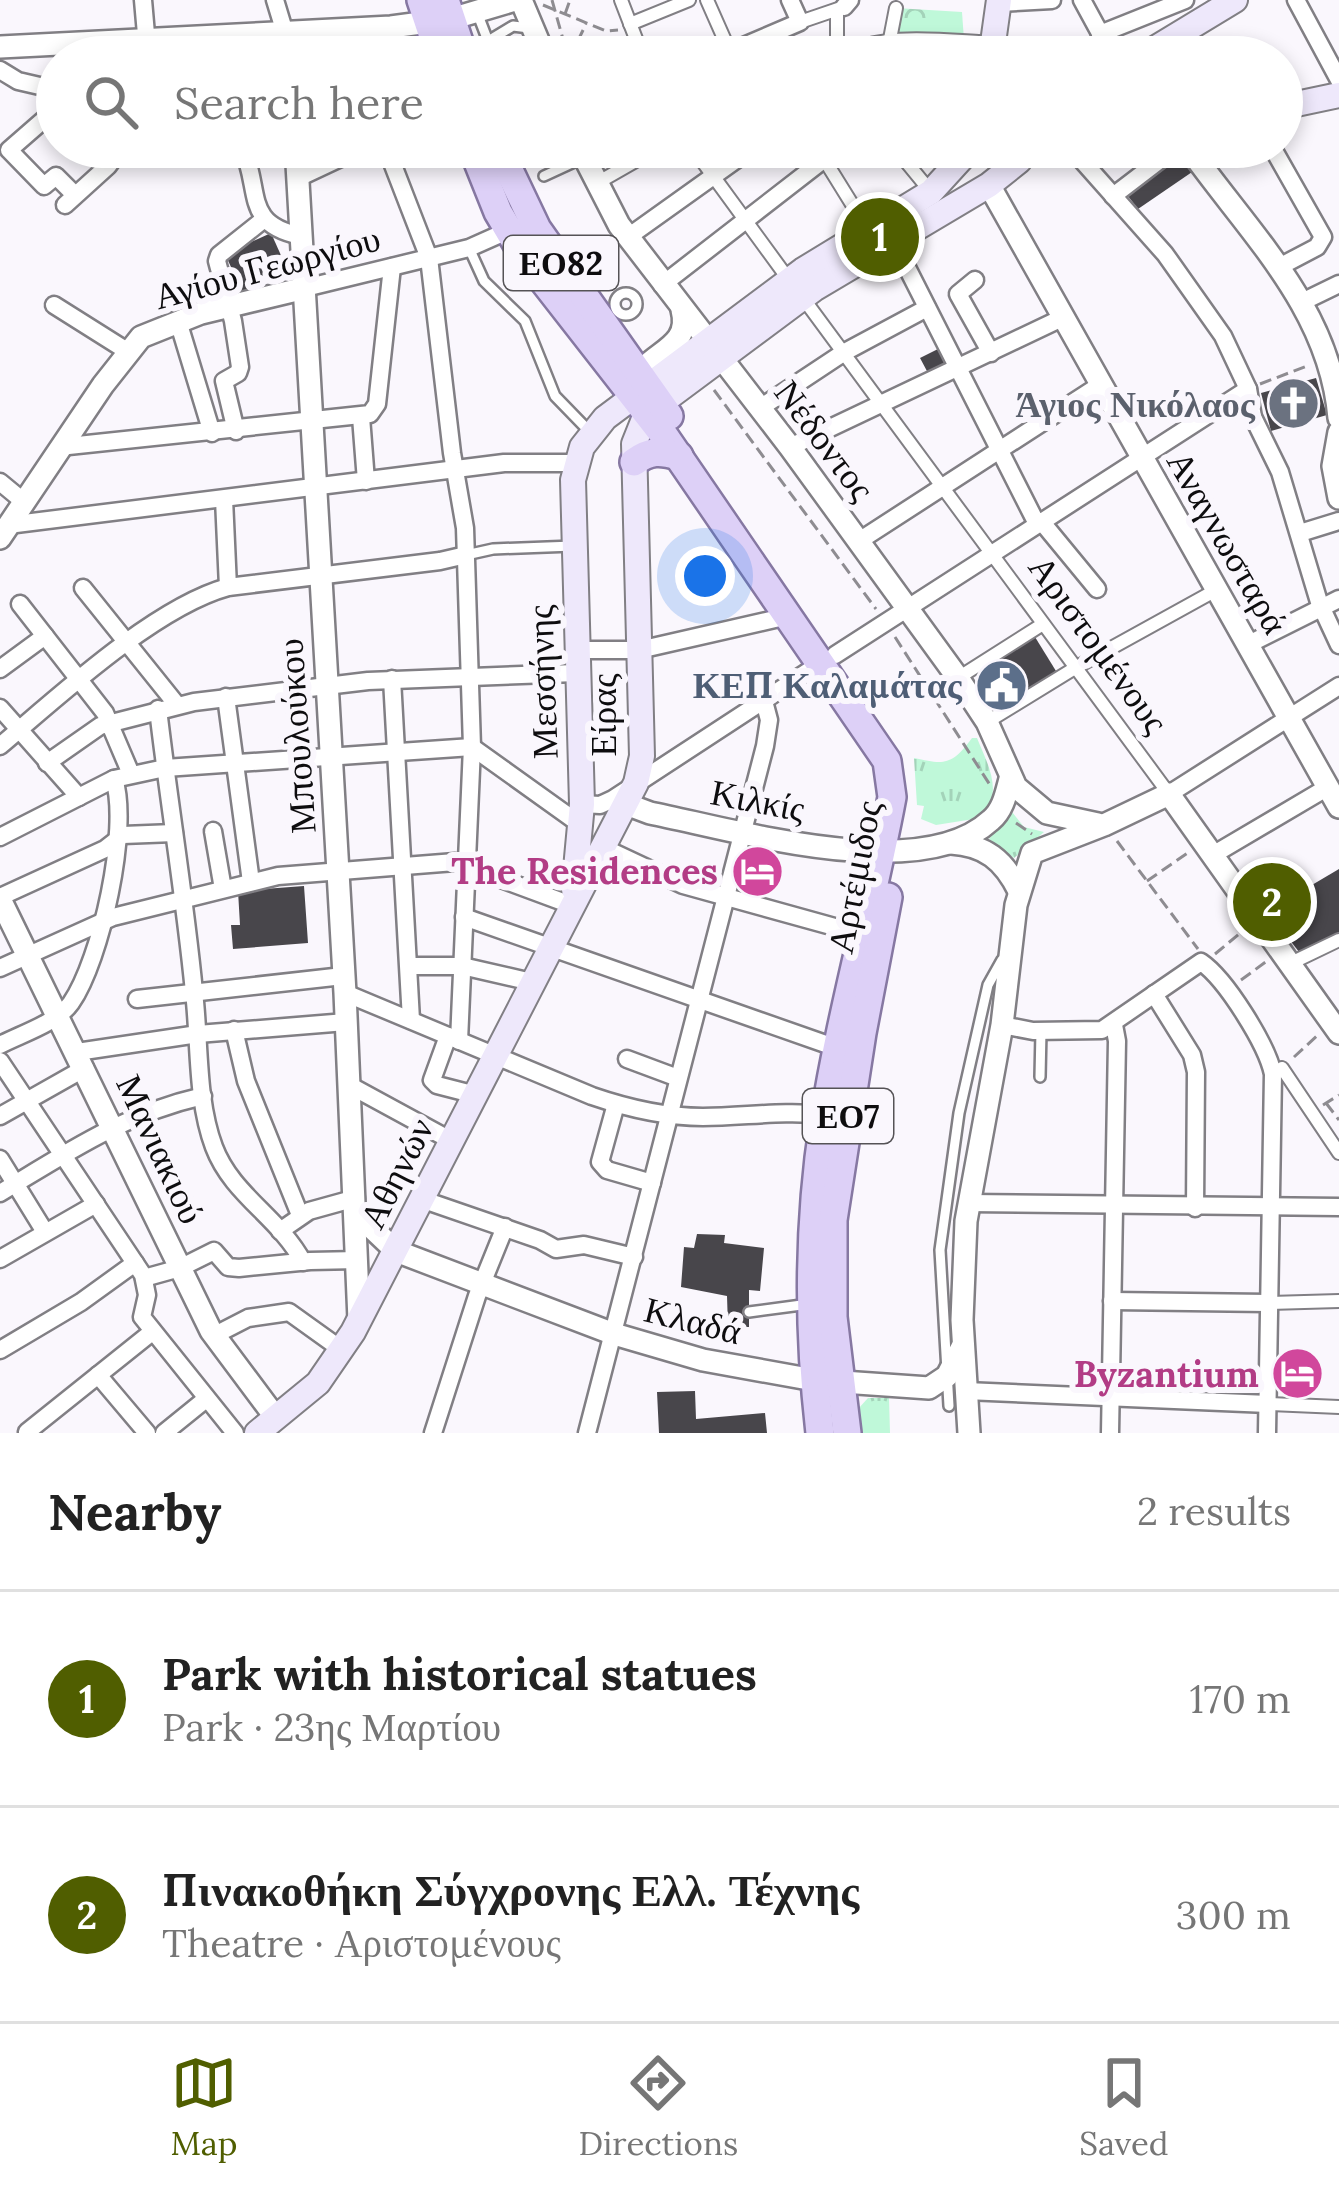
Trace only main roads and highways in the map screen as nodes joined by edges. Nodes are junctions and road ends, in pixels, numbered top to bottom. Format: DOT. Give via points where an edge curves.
graph roads {
  1 [pos="1235,0"];
  2 [pos="999,1"];
  3 [pos="994,36"];
  4 [pos="1176,36"];
  5 [pos="1339,95"];
  6 [pos="1303,102"];
  7 [pos="485,168"];
  8 [pos="504,168"];
  9 [pos="950,168"];
  10 [pos="1009,168"];
  11 [pos="519,225"];
  12 [pos="796,288"];
  13 [pos="648,391"];
  14 [pos="584,445"];
  15 [pos="679,457"];
  16 [pos="628,459"];
  17 [pos="828,659"];
  18 [pos="889,853"];
  19 [pos="569,913"];
  20 [pos="828,1381"];
  21 [pos="278,1424"];
  22 [pos="820,1433"];
  23 [pos="847,1433"];
  1 -- 4 [label="main road"];
  2 -- 3 [label="main road"];
  5 -- 6 [label="main road"];
  7 -- 11 [label="main road, Αρτέμιδος / ΕΟ82"];
  8 -- 11 [label="main road, Αρτέμιδος / ΕΟ82"];
  9 -- 12 [label="main road"];
  10 -- 12 [label="main road"];
  11 -- 13 [label="main road, Αρτέμιδος / ΕΟ82"];
  12 -- 13 [label="main road" via="716,351"];
  13 -- 14 [label="main road"];
  13 -- 15 [label="main road, Αρτέμιδος / ΕΟ7"];
  13 -- 16 [label="main road, Είρας"];
  13 -- 17 [label="main road, Αρτέμιδος / ΕΟ7"];
  14 -- 16 [label="main road" via="607,438"];
  14 -- 19 [label="main road, Μεσσήνης" via="573,547 582,814"];
  15 -- 16 [label="main road" via="659,451"];
  15 -- 17 [label="main road, Αρτέμιδος / ΕΟ7" via="788,616"];
  16 -- 19 [label="main road, Είρας" via="642,756 631,794"];
  17 -- 18 [label="main road, Αρτέμιδος / ΕΟ7" via="889,736 904,770 905,813"];
  18 -- 20 [label="main road, Αρτέμιδος / ΕΟ7" via="833,1220"];
  18 -- 20 [label="main road, Αρτέμιδος / ΕΟ7" via="860,934 813,1208 810,1303"];
  19 -- 21 [label="main road, Αθηνών" via="342,1350"];
  20 -- 22 [label="main road, Αρτέμιδος / ΕΟ7"];
  20 -- 23 [label="main road, Αρτέμιδος / ΕΟ7"];
}
